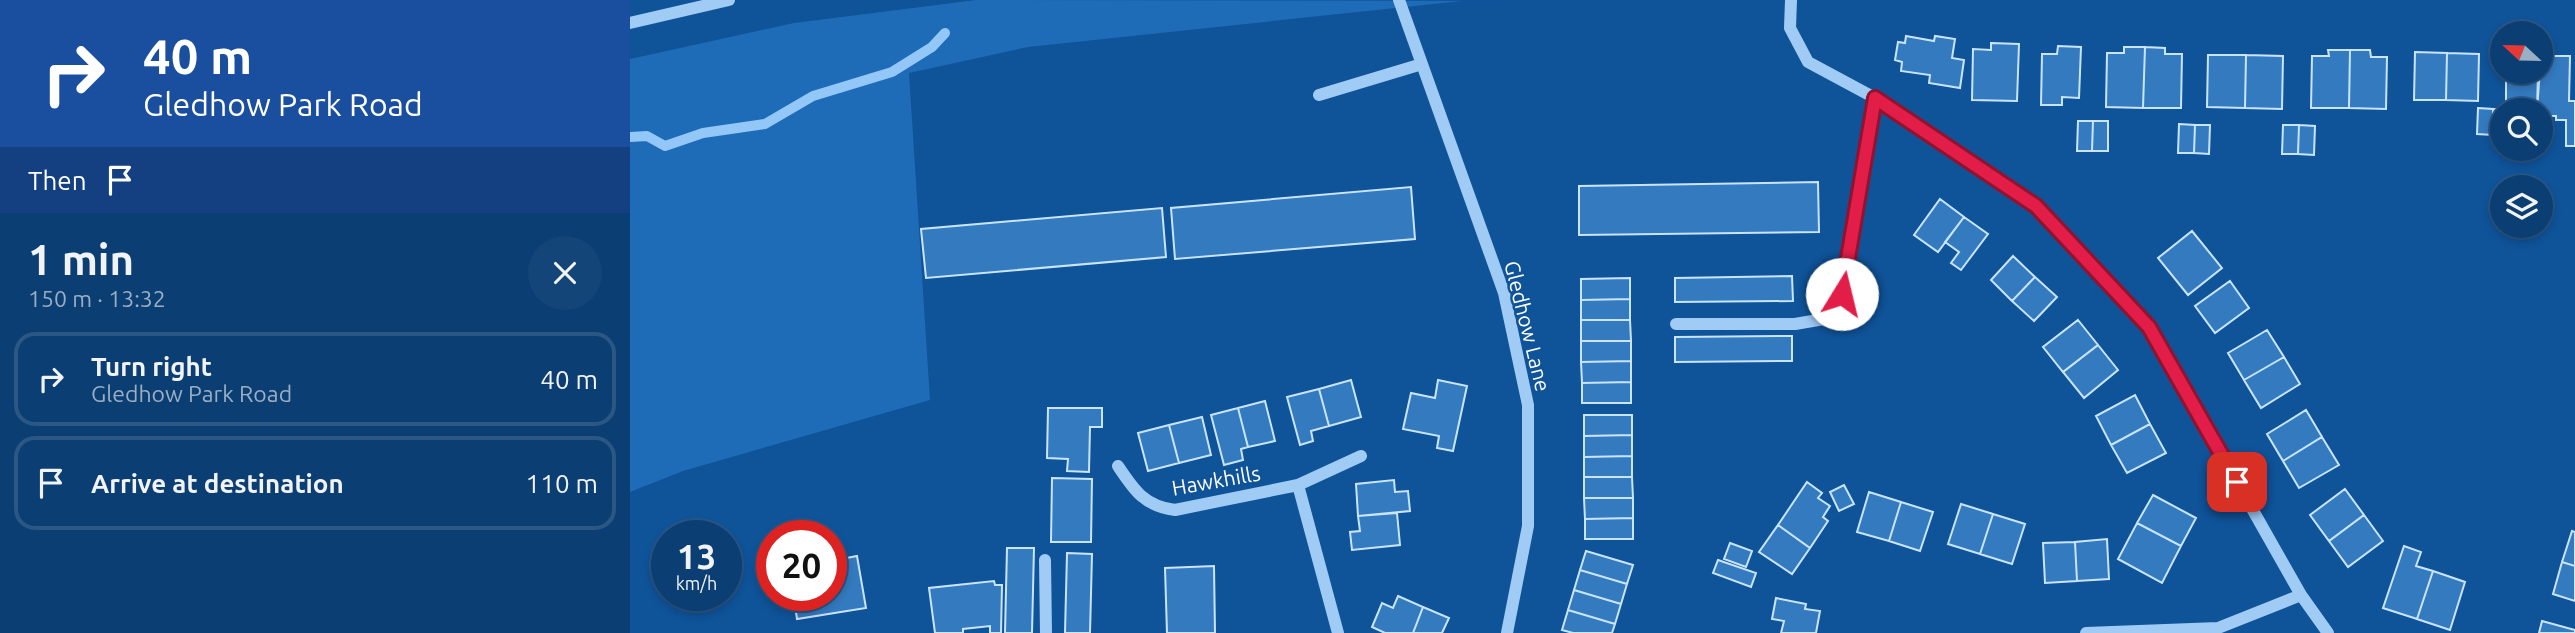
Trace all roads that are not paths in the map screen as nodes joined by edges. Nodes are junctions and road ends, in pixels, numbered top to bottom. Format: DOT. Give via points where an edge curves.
graph roads {
  1 [pos="729,0"];
  2 [pos="1399,0"];
  3 [pos="1791,0"];
  4 [pos="630,23"];
  5 [pos="1422,64"];
  6 [pos="1319,95"];
  7 [pos="1875,98"];
  8 [pos="1676,324"];
  9 [pos="1361,456"];
  10 [pos="1118,466"];
  11 [pos="1298,485"];
  12 [pos="1045,560"];
  13 [pos="2301,595"];
  14 [pos="1046,633"];
  15 [pos="1338,633"];
  16 [pos="1507,633"];
  17 [pos="2086,633"];
  18 [pos="2328,633"];
  1 -- 4 [label="street"];
  2 -- 5 [label="street, Gledhow Lane"];
  3 -- 7 [label="street" via="1790,28 1808,62"];
  5 -- 6 [label="street"];
  5 -- 16 [label="street, Gledhow Lane" via="1504,293 1528,405 1528,526"];
  7 -- 8 [label="street" via="1842,294 1824,319 1795,324"];
  7 -- 13 [label="street" via="2036,206 2149,327"];
  9 -- 11 [label="street, Hawkhills"];
  10 -- 11 [label="street, Hawkhills" via="1138,495 1155,508 1175,510"];
  11 -- 15 [label="street"];
  12 -- 14 [label="street"];
  13 -- 17 [label="street" via="2218,628"];
  13 -- 18 [label="street"];
}
